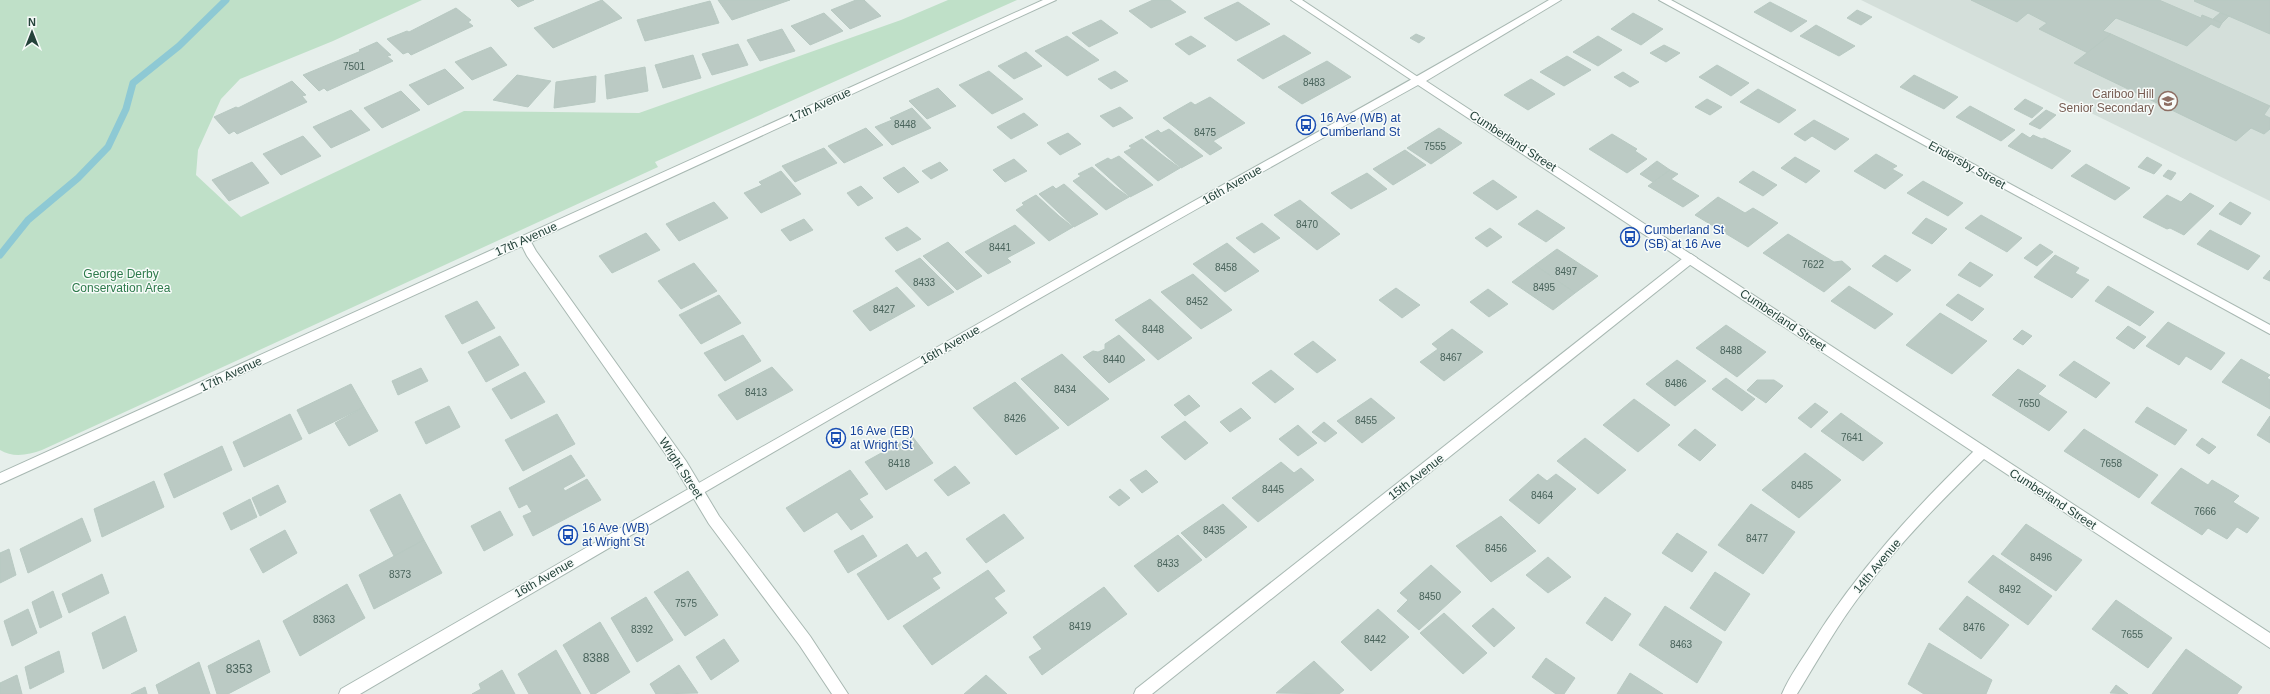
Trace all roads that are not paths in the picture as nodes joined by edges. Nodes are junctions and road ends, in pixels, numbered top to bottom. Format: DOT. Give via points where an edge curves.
graph roads {
  1 [pos="1051,0"];
  2 [pos="1296,0"];
  3 [pos="1556,0"];
  4 [pos="1664,0"];
  5 [pos="1419,81"];
  6 [pos="525,240"];
  7 [pos="1691,258"];
  8 [pos="2270,330"];
  9 [pos="1982,452"];
  10 [pos="0,479"];
  11 [pos="697,489"];
  12 [pos="2270,641"];
  13 [pos="346,694"];
  14 [pos="841,694"];
  15 [pos="1141,694"];
  16 [pos="1790,694"];
  1 -- 6 [label="street, 17th Avenue"];
  2 -- 5 [label="street, Cumberland Street"];
  3 -- 5 [label="street, 16th Avenue"];
  4 -- 8 [label="street, Endersby Street"];
  5 -- 7 [label="street, Cumberland Street"];
  5 -- 11 [label="street, 16th Avenue" via="1296,148"];
  6 -- 10 [label="street, 17th Avenue"];
  6 -- 11 [label="street, Wright Street" via="531,253"];
  7 -- 9 [label="street, Cumberland Street"];
  7 -- 15 [label="street, 15th Avenue"];
  9 -- 12 [label="street, Cumberland Street"];
  9 -- 16 [label="street, 14th Avenue" via="1860,584 1821,641"];
  11 -- 13 [label="street, 16th Avenue"];
  11 -- 14 [label="street, Wright Street" via="714,520 805,641"];
}
